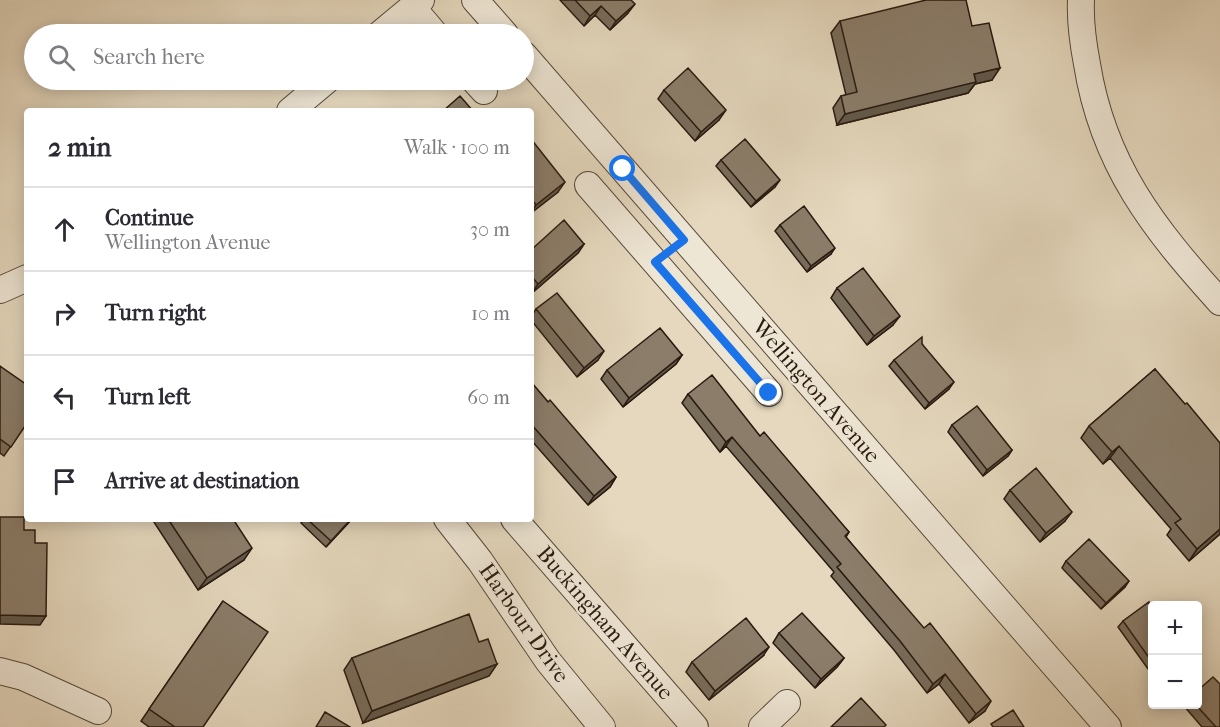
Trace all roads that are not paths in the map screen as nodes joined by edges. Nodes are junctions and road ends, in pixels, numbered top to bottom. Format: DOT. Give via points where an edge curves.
graph roads {
  1 [pos="475,0"];
  2 [pos="1081,0"];
  3 [pos="416,4"];
  4 [pos="392,24"];
  5 [pos="429,24"];
  6 [pos="496,24"];
  7 [pos="534,68"];
  8 [pos="315,90"];
  9 [pos="294,108"];
  10 [pos="588,185"];
  11 [pos="684,240"];
  12 [pos="655,262"];
  13 [pos="24,279"];
  14 [pos="0,290"];
  15 [pos="1220,302"];
  16 [pos="769,393"];
  17 [pos="449,522"];
  18 [pos="517,522"];
  19 [pos="0,671"];
  20 [pos="787,703"];
  21 [pos="98,711"];
  22 [pos="602,727"];
  23 [pos="695,727"];
  24 [pos="762,727"];
  25 [pos="1108,727"];
  1 -- 6 [label="street"];
  2 -- 15 [label="street" via="1090,85 1119,166 1167,241"];
  3 -- 4 [label="street"];
  3 -- 5 [label="street"];
  7 -- 11 [label="street, Wellington Avenue"];
  8 -- 9 [label="street"];
  10 -- 12 [label="street"];
  11 -- 12 [label="street"];
  11 -- 25 [label="street, Wellington Avenue"];
  12 -- 16 [label="street"];
  13 -- 14 [label="street"];
  17 -- 22 [label="street, Harbour Drive" via="548,661"];
  18 -- 23 [label="street, Buckingham Avenue"];
  19 -- 21 [label="street" via="23,677"];
  20 -- 24 [label="street"];
}
